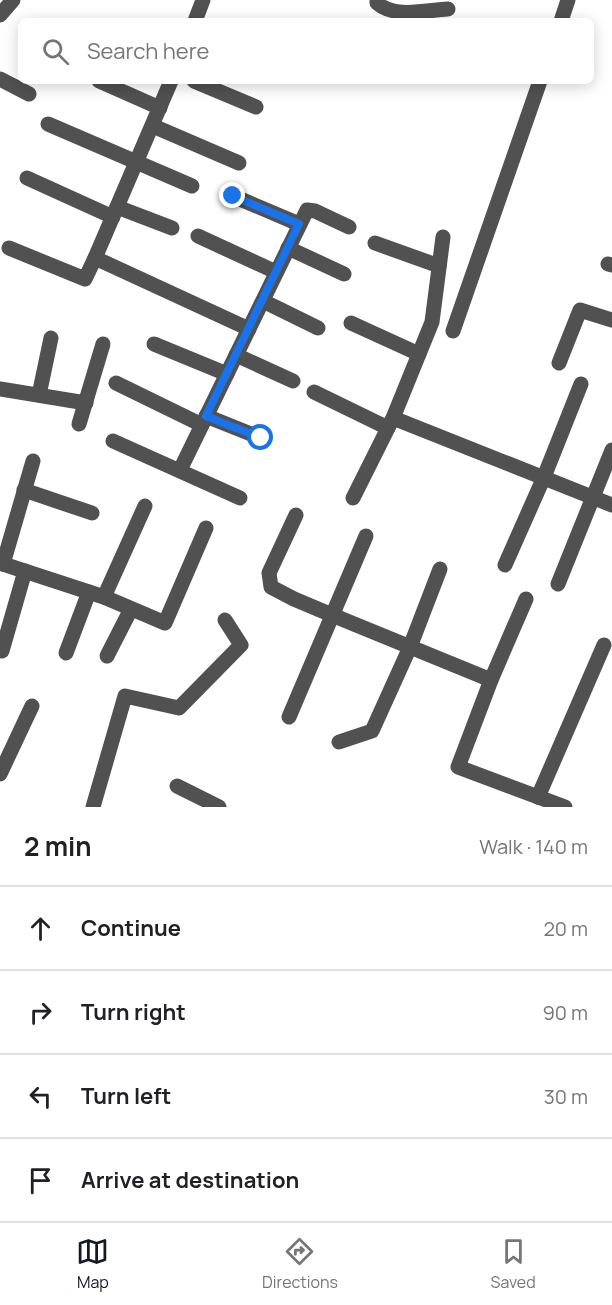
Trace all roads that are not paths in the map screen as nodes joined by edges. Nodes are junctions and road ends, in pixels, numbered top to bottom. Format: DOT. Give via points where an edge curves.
graph roads {
  1 [pos="13,0"];
  2 [pos="203,0"];
  3 [pos="377,0"];
  4 [pos="568,0"];
  5 [pos="448,9"];
  6 [pos="0,15"];
  7 [pos="196,18"];
  8 [pos="562,18"];
  9 [pos="0,79"];
  10 [pos="106,84"];
  11 [pos="170,84"];
  12 [pos="201,84"];
  13 [pos="539,84"];
  14 [pos="29,94"];
  15 [pos="256,107"];
  16 [pos="160,108"];
  17 [pos="48,124"];
  18 [pos="153,126"];
  19 [pos="136,163"];
  20 [pos="239,163"];
  21 [pos="27,178"];
  22 [pos="192,186"];
  23 [pos="233,196"];
  24 [pos="115,212"];
  25 [pos="299,224"];
  26 [pos="349,227"];
  27 [pos="172,228"];
  28 [pos="198,236"];
  29 [pos="443,237"];
  30 [pos="375,243"];
  31 [pos="9,248"];
  32 [pos="288,248"];
  33 [pos="95,258"];
  34 [pos="439,266"];
  35 [pos="276,272"];
  36 [pos="344,274"];
  37 [pos="262,301"];
  38 [pos="612,320"];
  39 [pos="351,323"];
  40 [pos="318,328"];
  41 [pos="249,329"];
  42 [pos="453,331"];
  43 [pos="51,338"];
  44 [pos="103,344"];
  45 [pos="154,344"];
  46 [pos="419,354"];
  47 [pos="236,355"];
  48 [pos="559,363"];
  49 [pos="227,375"];
  50 [pos="293,381"];
  51 [pos="116,383"];
  52 [pos="581,384"];
  53 [pos="0,389"];
  54 [pos="314,392"];
  55 [pos="39,395"];
  56 [pos="86,403"];
  57 [pos="204,420"];
  58 [pos="391,423"];
  59 [pos="79,424"];
  60 [pos="261,438"];
  61 [pos="113,441"];
  62 [pos="612,450"];
  63 [pos="33,461"];
  64 [pos="180,470"];
  65 [pos="544,477"];
  66 [pos="24,490"];
  67 [pos="594,497"];
  68 [pos="240,498"];
  69 [pos="353,498"];
  70 [pos="612,505"];
  71 [pos="145,506"];
  72 [pos="92,513"];
  73 [pos="296,515"];
  74 [pos="206,528"];
  75 [pos="366,536"];
  76 [pos="1,563"];
  77 [pos="505,565"];
  78 [pos="441,568"];
  79 [pos="25,571"];
  80 [pos="558,584"];
  81 [pos="97,595"];
  82 [pos="526,599"];
  83 [pos="131,609"];
  84 [pos="332,615"];
  85 [pos="225,620"];
  86 [pos="603,645"];
  87 [pos="410,647"];
  88 [pos="2,651"];
  89 [pos="66,653"];
  90 [pos="107,656"];
  91 [pos="491,680"];
  92 [pos="32,706"];
  93 [pos="289,717"];
  94 [pos="339,742"];
  95 [pos="0,774"];
  96 [pos="177,786"];
  97 [pos="538,797"];
  98 [pos="93,807"];
  99 [pos="219,807"];
  100 [pos="565,807"];
  1 -- 6 [label="street"];
  2 -- 7 [label="street"];
  3 -- 5 [label="street" via="384,9 398,12"];
  4 -- 8 [label="street"];
  9 -- 14 [label="street"];
  10 -- 16 [label="street"];
  11 -- 16 [label="street"];
  12 -- 15 [label="street"];
  13 -- 42 [label="street"];
  16 -- 18 [label="street"];
  17 -- 19 [label="street"];
  18 -- 19 [label="street"];
  18 -- 20 [label="street"];
  19 -- 22 [label="street"];
  19 -- 24 [label="street"];
  21 -- 24 [label="street"];
  23 -- 25 [label="street"];
  24 -- 27 [label="street"];
  24 -- 33 [label="street"];
  25 -- 26 [label="street" via="307,210"];
  25 -- 32 [label="street"];
  28 -- 35 [label="street"];
  29 -- 34 [label="street"];
  30 -- 34 [label="street"];
  31 -- 33 [label="street" via="85,279"];
  32 -- 35 [label="street"];
  32 -- 36 [label="street"];
  33 -- 41 [label="street"];
  34 -- 46 [label="street" via="432,322"];
  35 -- 37 [label="street"];
  37 -- 40 [label="street"];
  37 -- 41 [label="street"];
  38 -- 48 [label="street" via="580,310"];
  39 -- 46 [label="street"];
  41 -- 47 [label="street"];
  43 -- 55 [label="street"];
  44 -- 56 [label="street"];
  45 -- 49 [label="street"];
  46 -- 58 [label="street"];
  47 -- 49 [label="street"];
  47 -- 50 [label="street"];
  49 -- 57 [label="street"];
  51 -- 57 [label="street"];
  52 -- 65 [label="street"];
  53 -- 55 [label="street"];
  54 -- 58 [label="street"];
  55 -- 56 [label="street"];
  56 -- 59 [label="street"];
  57 -- 60 [label="street"];
  57 -- 64 [label="street"];
  58 -- 65 [label="street"];
  58 -- 69 [label="street"];
  61 -- 64 [label="street"];
  62 -- 67 [label="street"];
  63 -- 66 [label="street"];
  64 -- 68 [label="street"];
  65 -- 67 [label="street"];
  65 -- 77 [label="street"];
  66 -- 72 [label="street"];
  66 -- 76 [label="street"];
  67 -- 70 [label="street"];
  67 -- 80 [label="street"];
  71 -- 81 [label="street"];
  73 -- 84 [label="street" via="269,573 272,587"];
  74 -- 83 [label="street" via="165,623"];
  75 -- 84 [label="street"];
  76 -- 79 [label="street"];
  78 -- 87 [label="street"];
  79 -- 81 [label="street"];
  79 -- 88 [label="street"];
  81 -- 83 [label="street"];
  81 -- 89 [label="street"];
  82 -- 91 [label="street"];
  83 -- 90 [label="street"];
  84 -- 87 [label="street"];
  84 -- 93 [label="street"];
  85 -- 98 [label="street" via="241,645 180,708 125,696"];
  86 -- 97 [label="street"];
  87 -- 91 [label="street"];
  87 -- 94 [label="street" via="372,731"];
  91 -- 97 [label="street" via="458,767"];
  92 -- 95 [label="street"];
  96 -- 99 [label="street"];
  97 -- 100 [label="street"];
}
